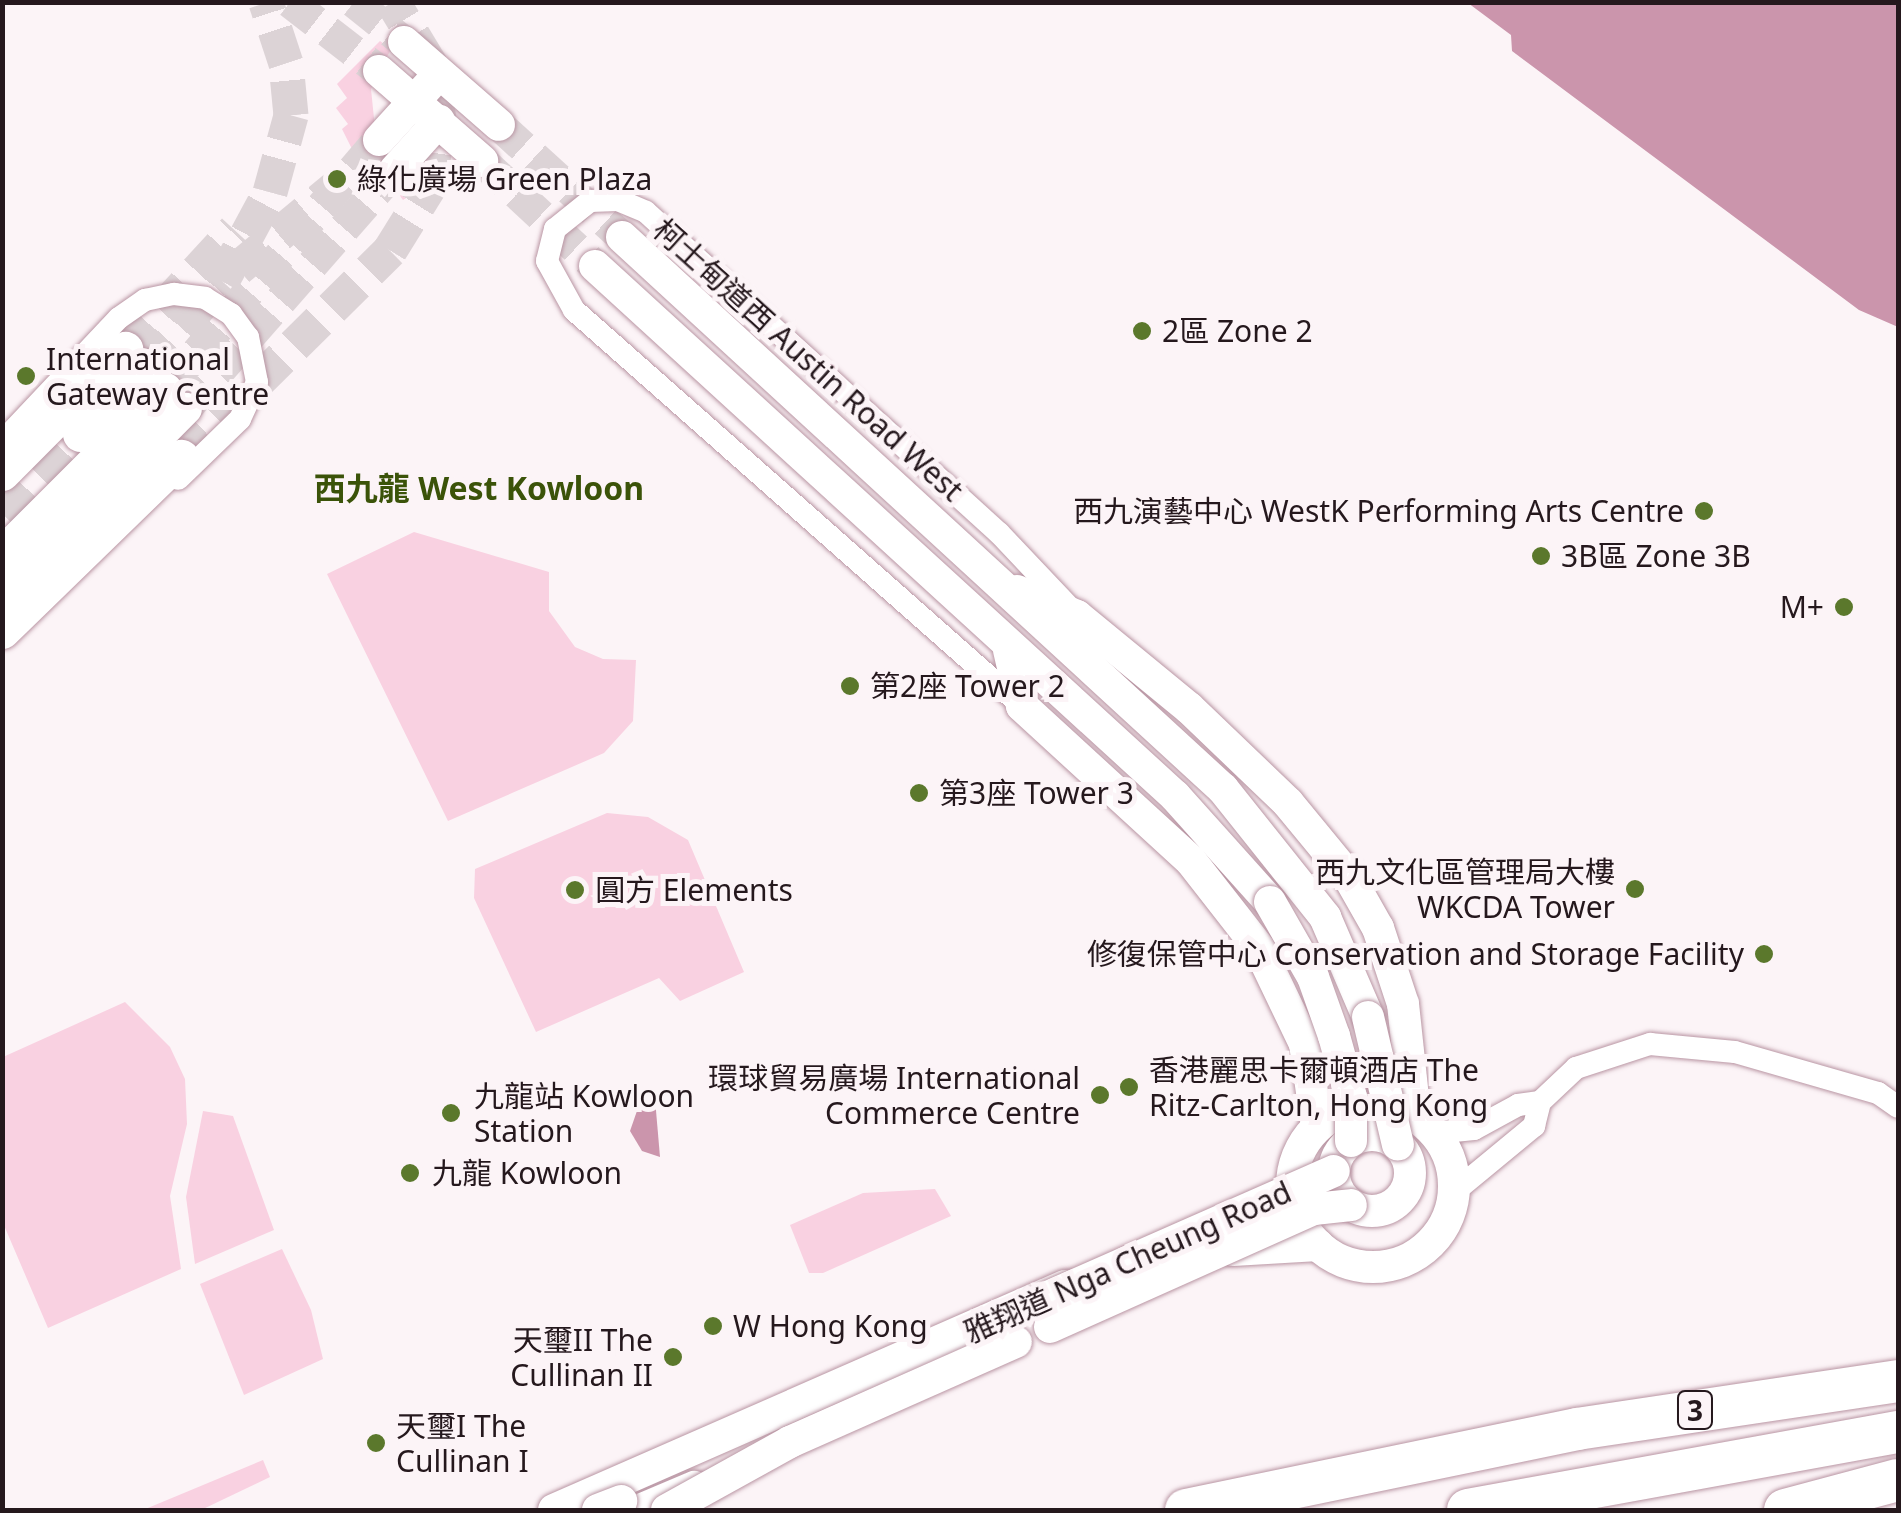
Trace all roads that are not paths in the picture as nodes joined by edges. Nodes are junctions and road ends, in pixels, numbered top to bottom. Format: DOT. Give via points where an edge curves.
graph roads {
  1 [pos="404,42"];
  2 [pos="441,70"];
  3 [pos="379,71"];
  4 [pos="427,111"];
  5 [pos="499,125"];
  6 [pos="380,140"];
  7 [pos="482,161"];
  8 [pos="396,170"];
  9 [pos="622,237"];
  10 [pos="595,266"];
  11 [pos="155,378"];
  12 [pos="80,434"];
  13 [pos="2,442"];
  14 [pos="181,458"];
  15 [pos="2,473"];
  16 [pos="2,552"];
  17 [pos="985,576"];
  18 [pos="2,594"];
  19 [pos="1077,616"];
  20 [pos="2,631"];
  21 [pos="1009,650"];
  22 [pos="2,652"];
  23 [pos="1022,706"];
  24 [pos="1888,1090"];
  25 [pos="1540,1102"];
  26 [pos="1898,1107"];
  27 [pos="1317,1126"];
  28 [pos="1416,1132"];
  29 [pos="1351,1141"];
  30 [pos="1334,1171"];
  31 [pos="1292,1174"];
  32 [pos="1454,1192"];
  33 [pos="1351,1205"];
  34 [pos="1318,1245"];
  35 [pos="1898,1381"];
  36 [pos="1898,1432"];
  37 [pos="1898,1480"];
  38 [pos="1260,1504"];
  39 [pos="612,1506"];
  40 [pos="554,1510"];
  41 [pos="667,1510"];
  42 [pos="1186,1510"];
  43 [pos="1468,1510"];
  44 [pos="1785,1510"];
  1 -- 2 [label="main road"];
  2 -- 4 [label="main road"];
  2 -- 5 [label="main road"];
  3 -- 4 [label="main road"];
  4 -- 6 [label="main road"];
  4 -- 7 [label="main road"];
  4 -- 8 [label="main road"];
  9 -- 17 [label="main road, 柯士甸道西 Austin Road West"];
  10 -- 21 [label="main road"];
  11 -- 12 [label="main road"];
  11 -- 15 [label="main road"];
  11 -- 16 [label="main road"];
  11 -- 18 [label="main road"];
  13 -- 22 [label="street" via="119,318 145,300 174,294 206,298 231,314 257,360 257,382 240,419"];
  14 -- 20 [label="main road"];
  17 -- 19 [label="main road"];
  17 -- 28 [label="main road, 柯士甸道西 Austin Road West, bridge" via="1159,726 1300,880 1339,944"];
  19 -- 23 [label="street, 柯士甸道西 Austin Road West" via="999,534 646,212 618,200 590,201 554,229 548,260 574,310"];
  19 -- 28 [label="main road, 柯士甸道西 Austin Road West" via="1246,762 1349,877 1378,928 1403,1004"];
  21 -- 23 [label="main road"];
  21 -- 29 [label="main road, bridge" via="1175,796 1270,902 1313,977 1340,1052"];
  23 -- 27 [label="main road, 柯士甸道西 Austin Road West" via="1230,905 1305,1044"];
  24 -- 25 [label="street" via="1735,1052 1663,1044 1576,1068"];
  24 -- 26 [label="street"];
  25 -- 28 [label="street" via="1518,1105 1474,1129"];
  25 -- 32 [label="street" via="1534,1126"];
  27 -- 28 [label="main road" via="1342,1110 1372,1104"];
  27 -- 31 [label="main road"];
  28 -- 29 [label="main road"];
  28 -- 32 [label="main road, 柯士甸道西 Austin Road West" via="1450,1162"];
  28 -- 33 [label="main road, 柯士甸道西 Austin Road West" via="1400,1200 1375,1212"];
  29 -- 30 [label="main road"];
  30 -- 33 [label="main road"];
  30 -- 39 [label="main road, 雅翔道 Nga Cheung Road, bridge" via="918,1354"];
  31 -- 34 [label="main road" via="1296,1212"];
  31 -- 39 [label="main road, 雅翔道 Nga Cheung Road" via="1220,1218"];
  32 -- 34 [label="main road" via="1434,1240 1392,1264 1346,1262"];
  33 -- 41 [label="main road, 雅翔道 Nga Cheung Road, bridge" via="1314,1209 841,1417"];
  34 -- 39 [label="main road, 雅翔道 Nga Cheung Road" via="1234,1249"];
  35 -- 38 [label="highway, 3" via="1576,1429"];
  36 -- 43 [label="highway, 3"];
  37 -- 44 [label="highway"];
  38 -- 42 [label="highway, 3"];
  39 -- 40 [label="main road, 雅翔道 Nga Cheung Road"];
}
